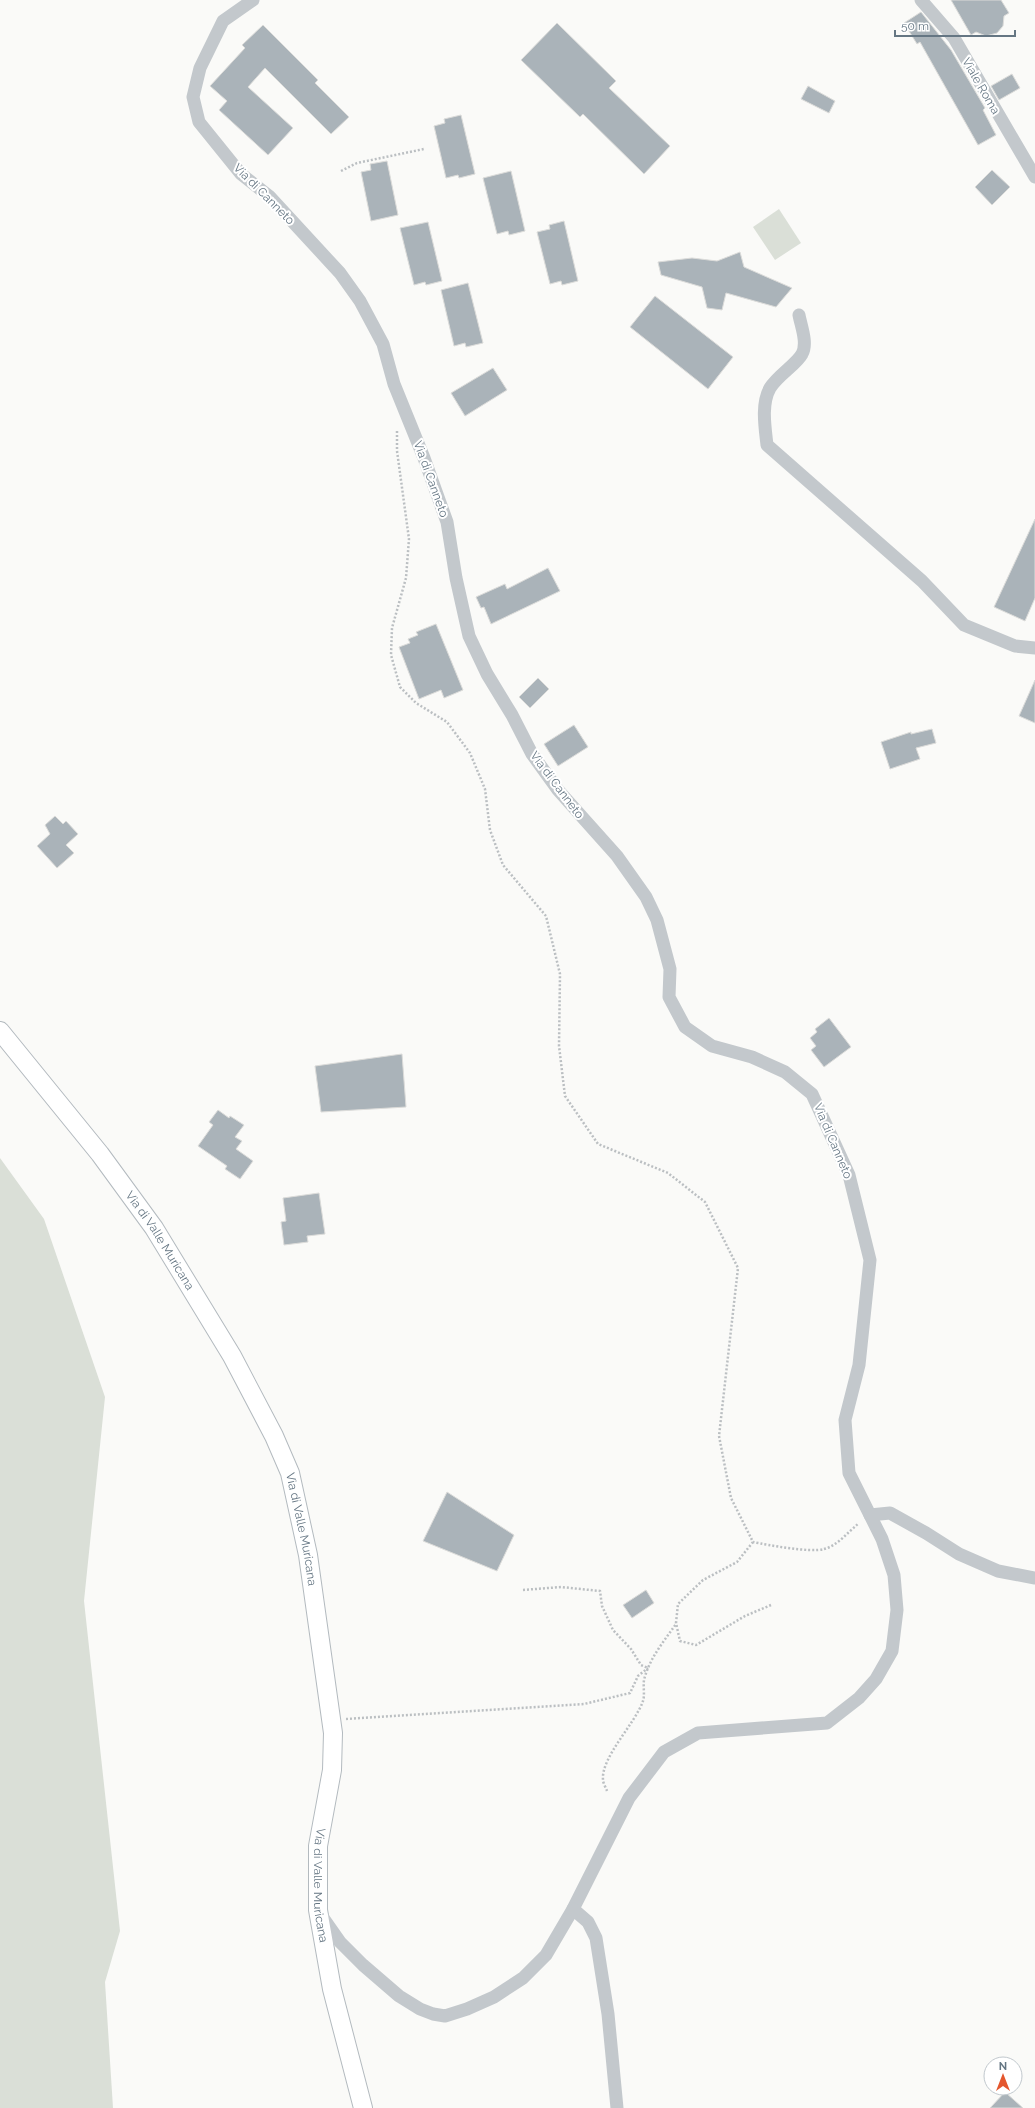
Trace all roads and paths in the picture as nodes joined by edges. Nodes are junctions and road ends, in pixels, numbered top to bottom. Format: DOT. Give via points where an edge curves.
graph roads {
  1 [pos="254,0"];
  2 [pos="921,0"];
  3 [pos="424,149"];
  4 [pos="341,171"];
  5 [pos="1035,177"];
  6 [pos="799,315"];
  7 [pos="397,426"];
  8 [pos="1035,648"];
  9 [pos="0,1031"];
  10 [pos="870,1514"];
  11 [pos="753,1542"];
  12 [pos="1035,1578"];
  13 [pos="523,1590"];
  14 [pos="771,1605"];
  15 [pos="676,1623"];
  16 [pos="648,1668"];
  17 [pos="332,1720"];
  18 [pos="607,1791"];
  19 [pos="573,1909"];
  20 [pos="318,1910"];
  21 [pos="363,2108"];
  22 [pos="617,2108"];
  1 -- 10 [label="street, Via di Canneto" via="223,21 200,68 193,97 199,122 241,174 269,196 340,273 360,301 383,344 394,384 447,522 469,636 486,674 512,715 532,754 558,790 617,856 646,897 657,920 670,969 669,997 685,1027 712,1046 752,1057 785,1072 812,1094 849,1175 870,1260 859,1365 845,1420 849,1473"];
  2 -- 5 [label="street, Viale Roma" via="954,38"];
  3 -- 4 [label="path" via="357,163"];
  6 -- 8 [label="street" via="804,340 802,354 781,374 770,389 764,414 767,445 922,581 964,625 1015,646"];
  7 -- 11 [label="path" via="396,451 409,539 406,578 392,628 391,655 400,687 416,703 448,722 470,753 484,790 490,830 503,864 546,916 560,974 560,1046 565,1096 598,1144 668,1173 705,1202 738,1268 719,1436 731,1498"];
  9 -- 17 [label="street, Via di Valle Muricana" via="100,1154 145,1215 232,1356 274,1436 290,1473 300,1512"];
  10 -- 11 [label="path" via="840,1540 823,1550 781,1548"];
  10 -- 12 [label="street" via="890,1514 959,1554 998,1572"];
  10 -- 19 [label="street, Via di Canneto" via="882,1539 894,1576 897,1610 892,1651 876,1679 859,1698 828,1723 698,1733 664,1752 629,1798"];
  11 -- 15 [label="path" via="738,1562 703,1580 678,1604"];
  13 -- 16 [label="path" via="561,1587 600,1591 602,1606 613,1630 631,1649 641,1666"];
  14 -- 15 [label="path" via="745,1616 696,1645 680,1642"];
  15 -- 16 [label="path"];
  16 -- 17 [label="path" via="638,1676 630,1693 584,1704"];
  16 -- 18 [label="path" via="644,1680 643,1700 638,1712 606,1763 603,1780"];
  17 -- 20 [label="street, Via di Valle Muricana" via="333,1758 318,1846"];
  19 -- 20 [label="street, Via di Canneto" via="546,1955 523,1978 483,2002 445,2016 420,2009 388,1987 340,1942"];
  19 -- 22 [label="street" via="588,1922 596,1938 606,2002"];
  20 -- 21 [label="street, Via di Valle Muricana" via="331,1983"];
}
